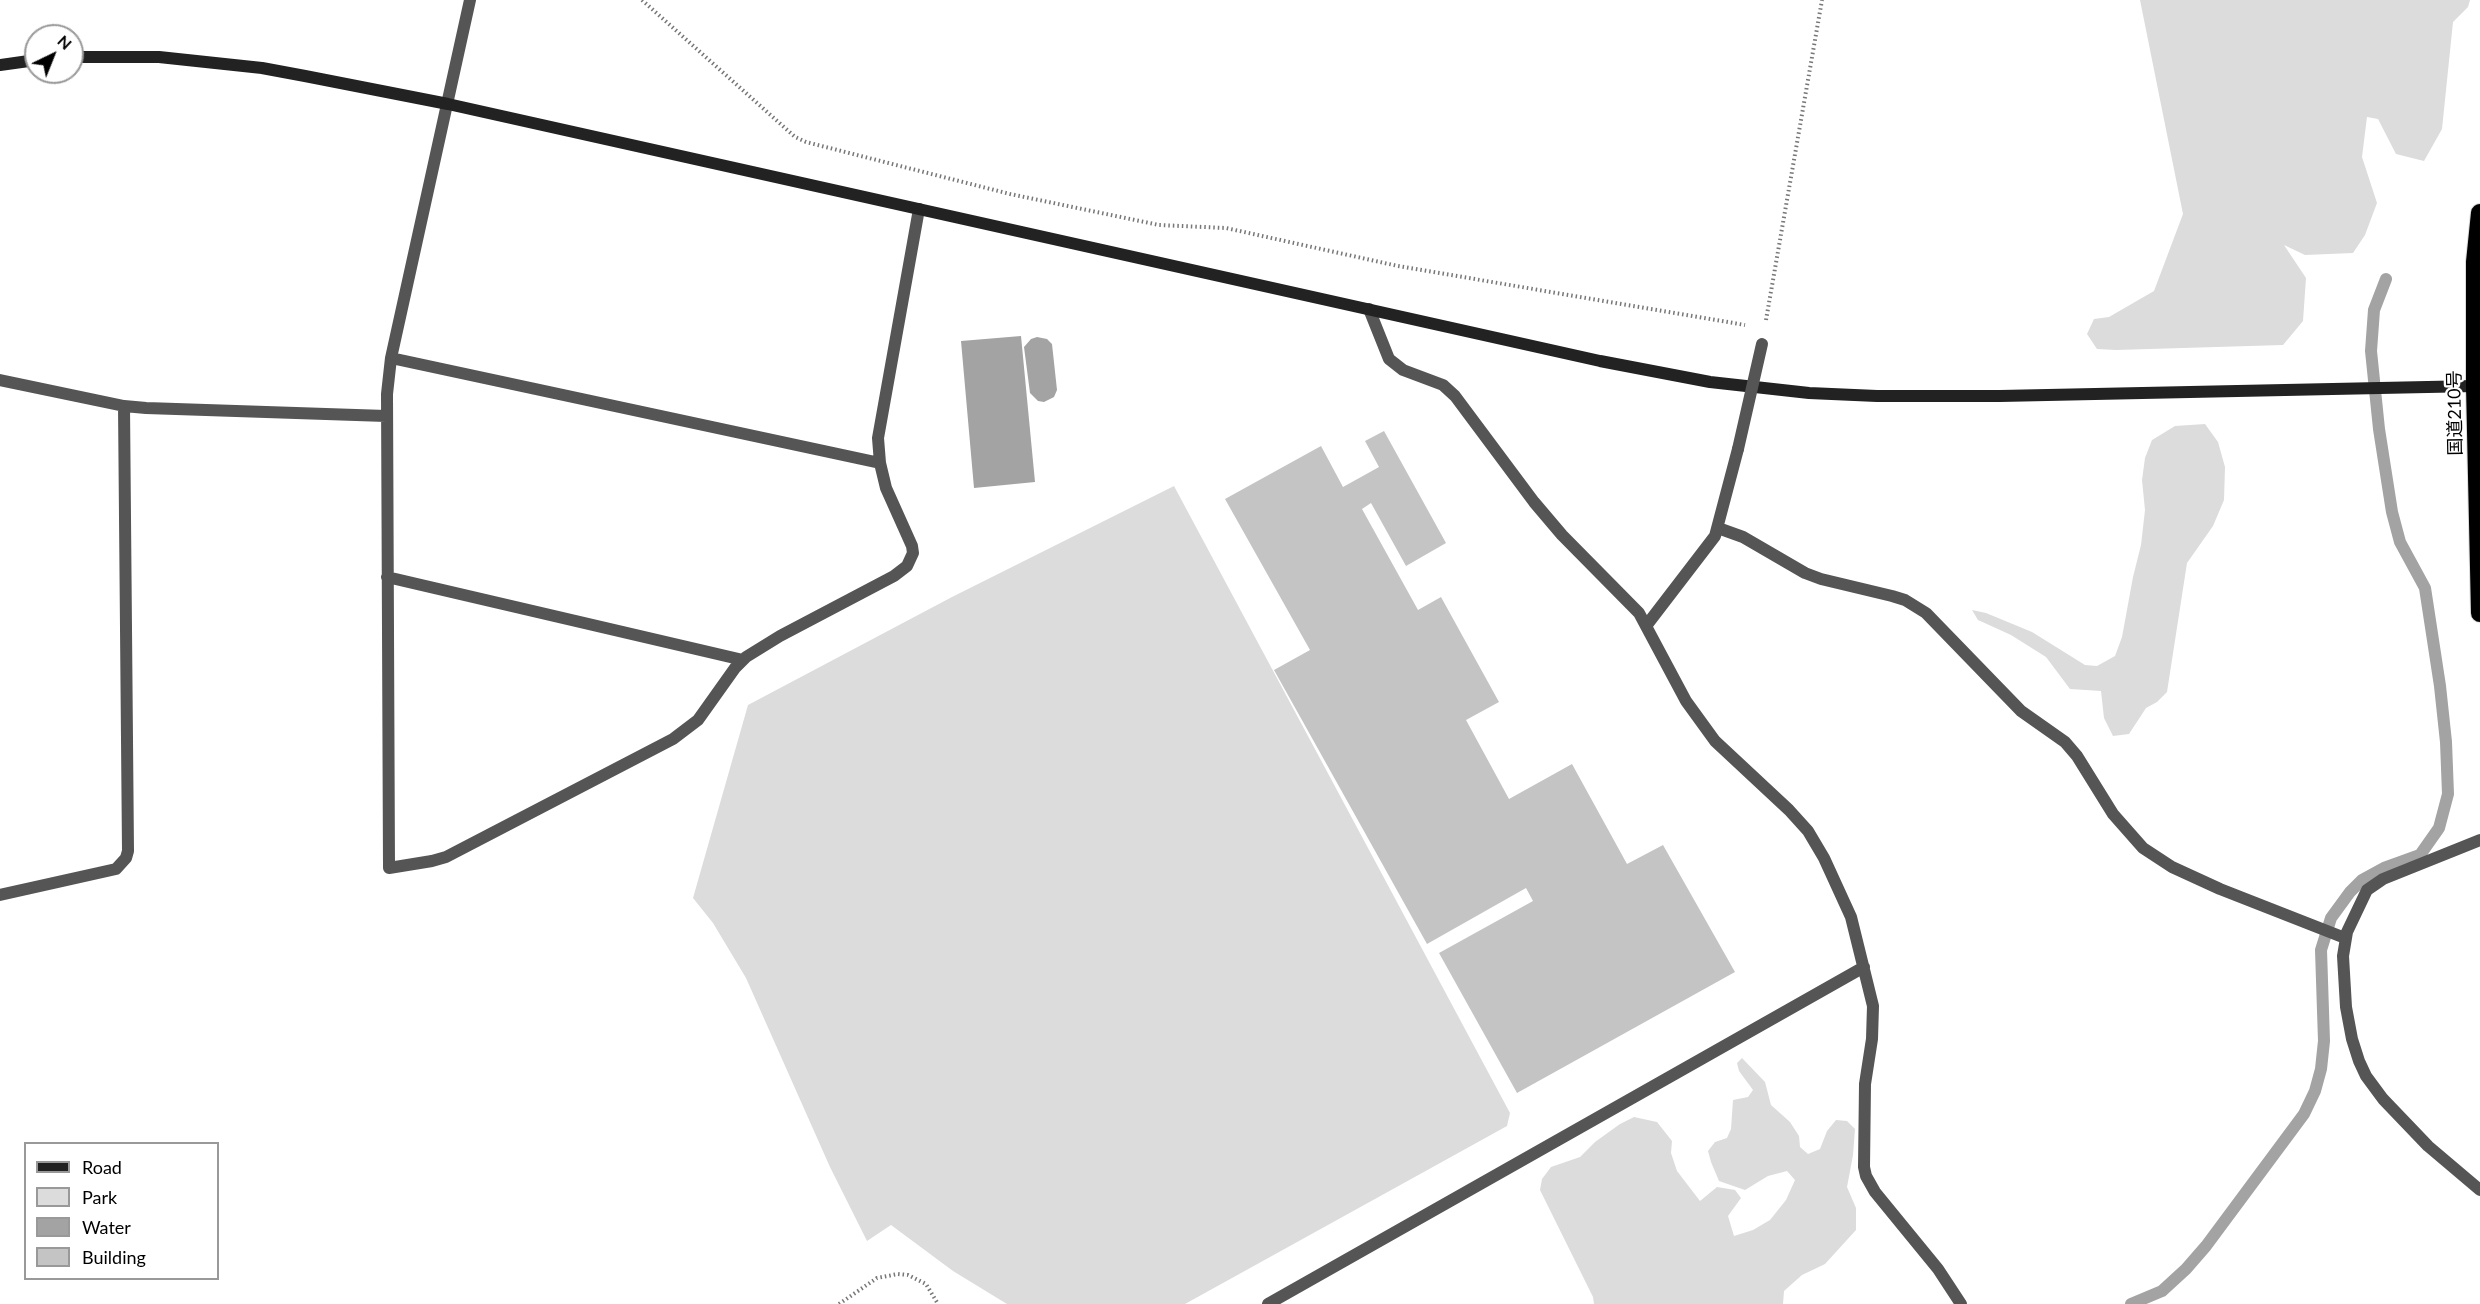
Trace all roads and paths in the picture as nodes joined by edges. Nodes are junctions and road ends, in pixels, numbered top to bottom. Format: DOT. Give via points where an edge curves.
graph roads {
  1 [pos="471,0"];
  2 [pos="642,0"];
  3 [pos="1822,0"];
  4 [pos="84,57"];
  5 [pos="24,62"];
  6 [pos="0,65"];
  7 [pos="448,104"];
  8 [pos="919,209"];
  9 [pos="2480,213"];
  10 [pos="1369,309"];
  11 [pos="1765,328"];
  12 [pos="1762,344"];
  13 [pos="391,358"];
  14 [pos="0,380"];
  15 [pos="2475,386"];
  16 [pos="124,406"];
  17 [pos="386,416"];
  18 [pos="880,463"];
  19 [pos="1718,528"];
  20 [pos="387,577"];
  21 [pos="2480,612"];
  22 [pos="1646,626"];
  23 [pos="743,660"];
  24 [pos="2480,840"];
  25 [pos="0,895"];
  26 [pos="2345,938"];
  27 [pos="1864,967"];
  28 [pos="2480,1190"];
  29 [pos="839,1304"];
  30 [pos="938,1304"];
  31 [pos="1268,1304"];
  32 [pos="1961,1304"];
  1 -- 7 [label="street"];
  2 -- 11 [label="path" via="795,137 806,142 1010,194 1159,225 1226,228 1398,266"];
  3 -- 11 [label="path"];
  4 -- 7 [label="street" via="159,57 262,68"];
  5 -- 6 [label="street"];
  7 -- 8 [label="street"];
  7 -- 13 [label="street"];
  8 -- 10 [label="street"];
  8 -- 18 [label="street" via="880,424"];
  9 -- 15 [label="highway, 国道210号" via="2475,262"];
  10 -- 15 [label="street" via="1710,382 1809,393 2000,396"];
  10 -- 22 [label="street" via="1389,359 1403,370 1443,385 1455,396 1534,502 1634,606"];
  11 -- 12 [label="path"];
  12 -- 19 [label="street, bridge"];
  13 -- 17 [label="street"];
  13 -- 18 [label="street"];
  14 -- 16 [label="street"];
  15 -- 21 [label="highway, 国道210号"];
  16 -- 17 [label="street"];
  16 -- 25 [label="street" via="128,852 122,864 106,872"];
  17 -- 20 [label="street"];
  18 -- 23 [label="street" via="892,504 912,546 907,566"];
  19 -- 22 [label="street" via="1710,544"];
  19 -- 26 [label="street" via="1743,537 1804,573 1905,600 1926,613 2021,711 2065,742 2113,814 2143,848 2172,867 2220,889"];
  20 -- 23 [label="street"];
  20 -- 23 [label="street" via="389,868 446,857 673,739 698,720"];
  22 -- 27 [label="street" via="1686,701 1715,741 1808,831 1851,917"];
  24 -- 26 [label="street" via="2374,884 2362,898"];
  26 -- 28 [label="street" via="2346,1007 2359,1061 2397,1115"];
  27 -- 31 [label="street"];
  27 -- 32 [label="street" via="1873,1006 1865,1084 1866,1176"];
  29 -- 30 [label="path" via="877,1278 898,1274 926,1284"];
}
